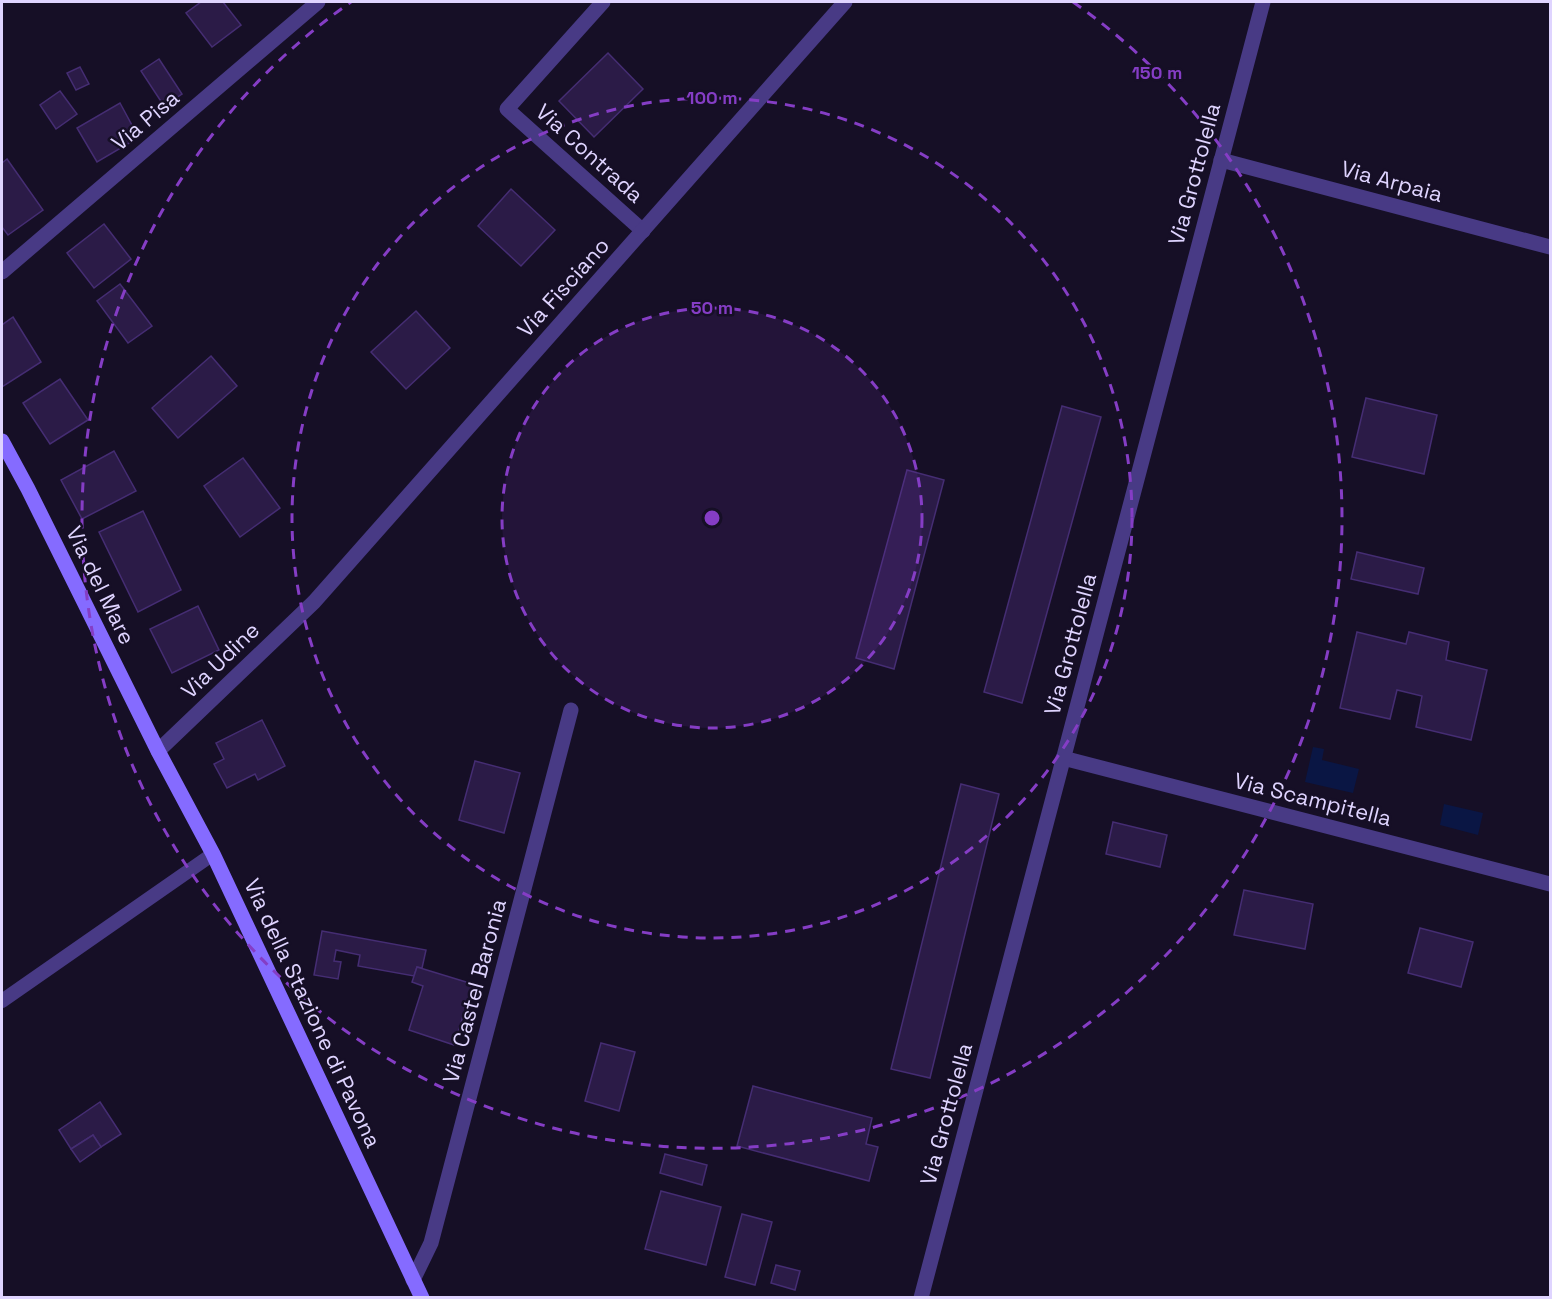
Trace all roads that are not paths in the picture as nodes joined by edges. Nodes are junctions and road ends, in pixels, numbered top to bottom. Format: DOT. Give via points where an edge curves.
graph roads {
  1 [pos="318,2"];
  2 [pos="603,2"];
  3 [pos="845,2"];
  4 [pos="1263,2"];
  5 [pos="1221,160"];
  6 [pos="643,231"];
  7 [pos="1551,247"];
  8 [pos="2,272"];
  9 [pos="2,441"];
  10 [pos="314,602"];
  11 [pos="571,710"];
  12 [pos="158,751"];
  13 [pos="1063,758"];
  14 [pos="213,854"];
  15 [pos="1551,884"];
  16 [pos="2,1001"];
  17 [pos="413,1280"];
  18 [pos="422,1298"];
  19 [pos="921,1298"];
  1 -- 8 [label="street, Via Pisa"];
  2 -- 6 [label="street, Via Contrada" via="507,109"];
  3 -- 6 [label="street, Via Fisciano"];
  4 -- 5 [label="street, Via Grottolella"];
  5 -- 7 [label="street, Via Arpaia"];
  5 -- 13 [label="street, Via Grottolella"];
  6 -- 10 [label="street, Via Fisciano"];
  9 -- 12 [label="main road, Via del Mare"];
  10 -- 12 [label="street, Via Udine"];
  11 -- 17 [label="street, Via Castel Baronia" via="431,1243"];
  12 -- 14 [label="main road, Via della Stazione di Pavona"];
  13 -- 15 [label="street, Via Scampitella"];
  13 -- 19 [label="street, Via Grottolella"];
  14 -- 16 [label="lane"];
  14 -- 17 [label="main road, Via della Stazione di Pavona"];
  17 -- 18 [label="main road, Via della Stazione di Pavona"];
}
